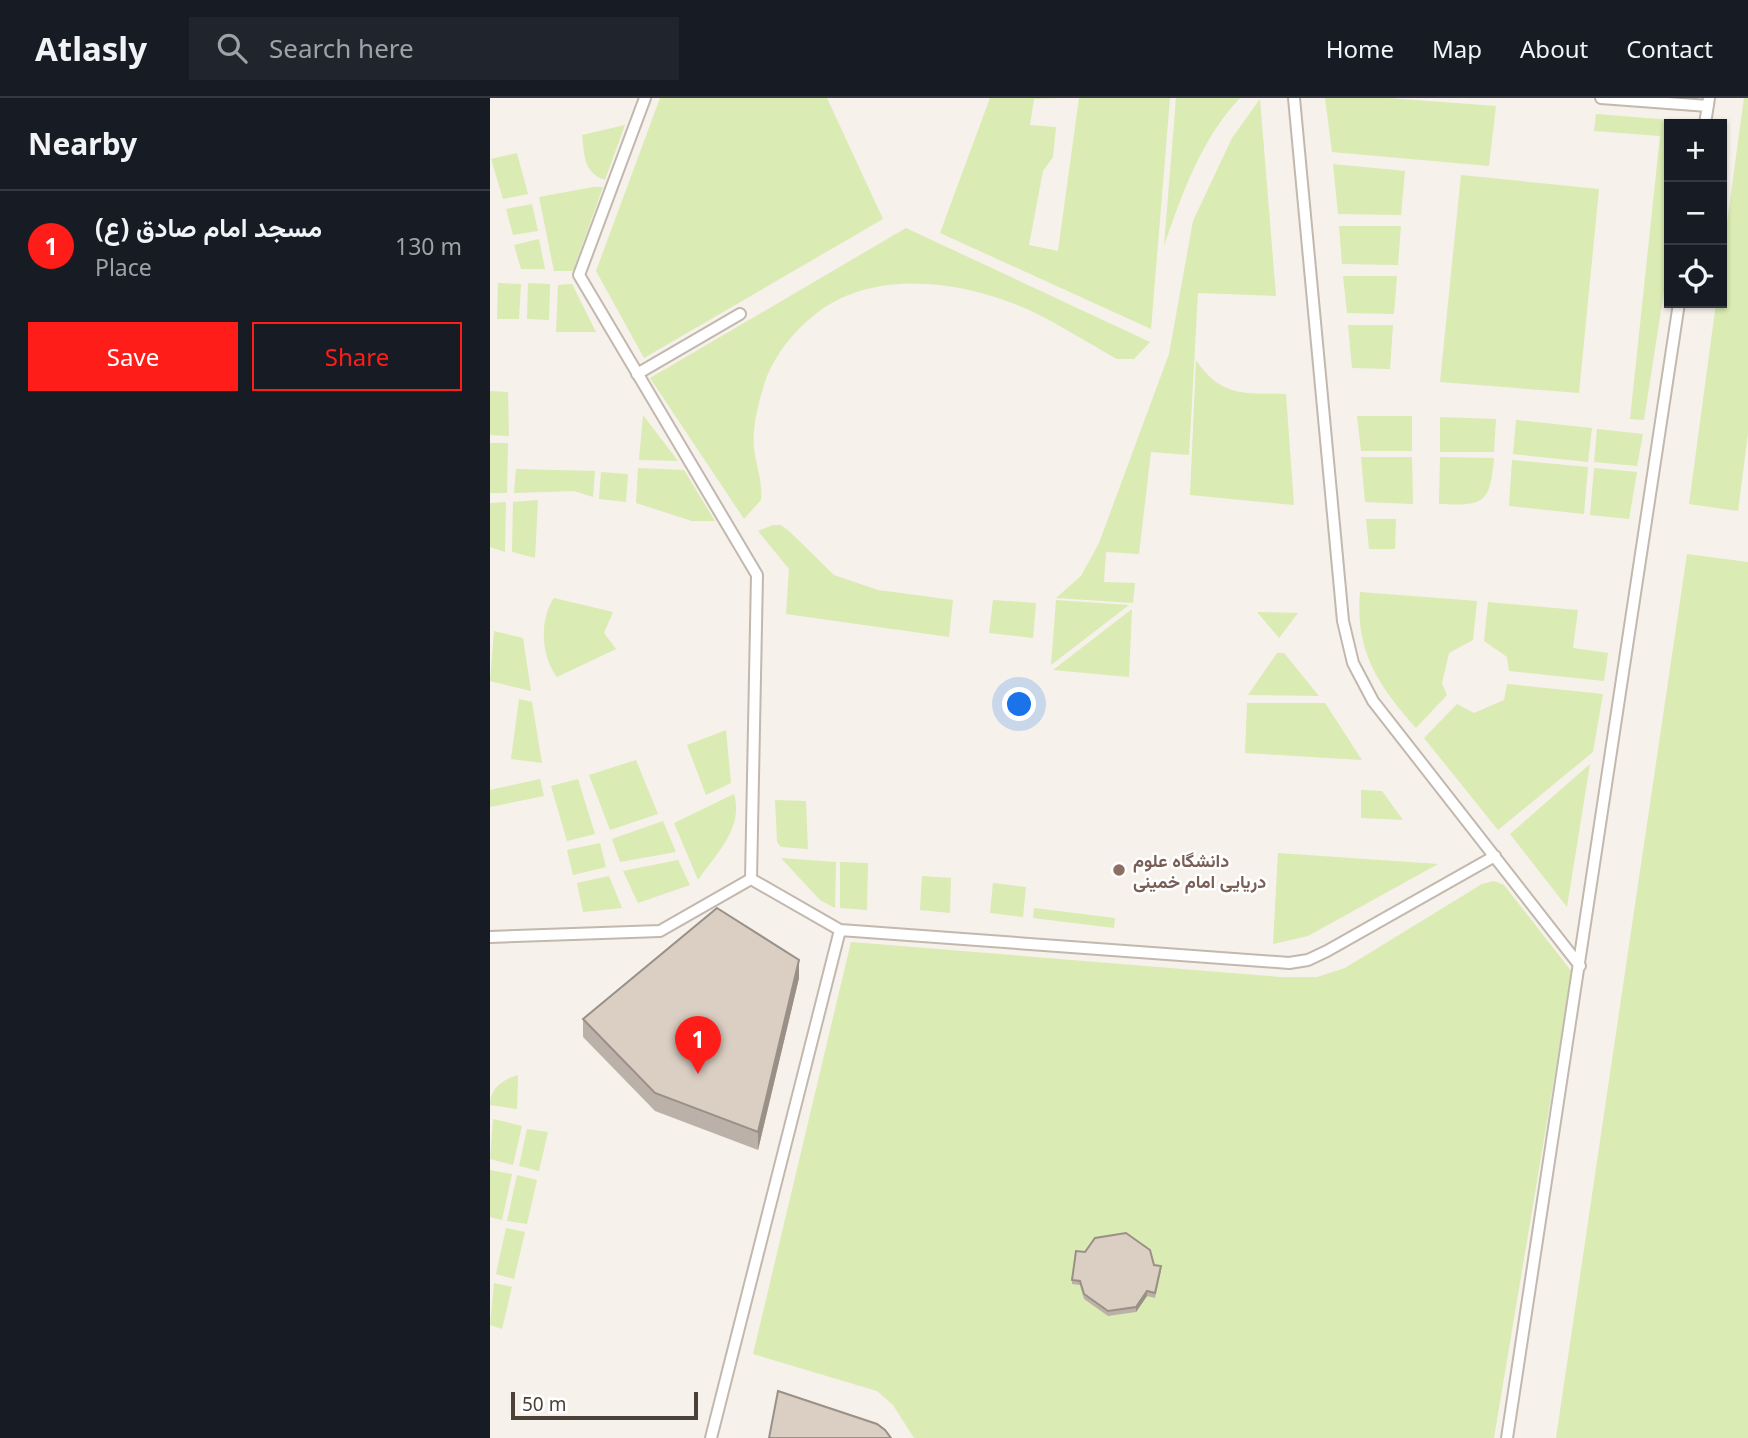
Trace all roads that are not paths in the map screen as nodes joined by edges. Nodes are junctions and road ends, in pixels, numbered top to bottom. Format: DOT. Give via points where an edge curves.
graph roads {
  1 [pos="645,98"];
  2 [pos="1294,98"];
  3 [pos="1601,98"];
  4 [pos="1708,102"];
  5 [pos="1678,308"];
  6 [pos="740,314"];
  7 [pos="637,373"];
  8 [pos="1495,856"];
  9 [pos="751,879"];
  10 [pos="840,930"];
  11 [pos="490,937"];
  12 [pos="1580,967"];
  13 [pos="711,1438"];
  14 [pos="1507,1438"];
  1 -- 7 [label="lane" via="579,275"];
  2 -- 8 [label="lane" via="1343,621 1353,663 1373,701"];
  3 -- 4 [label="lane"];
  5 -- 12 [label="lane"];
  6 -- 7 [label="lane"];
  7 -- 9 [label="lane" via="757,575"];
  8 -- 10 [label="lane" via="1327,951 1299,962"];
  8 -- 12 [label="lane"];
  9 -- 10 [label="lane"];
  9 -- 11 [label="lane" via="660,931"];
  10 -- 13 [label="lane"];
  12 -- 14 [label="lane"];
}
